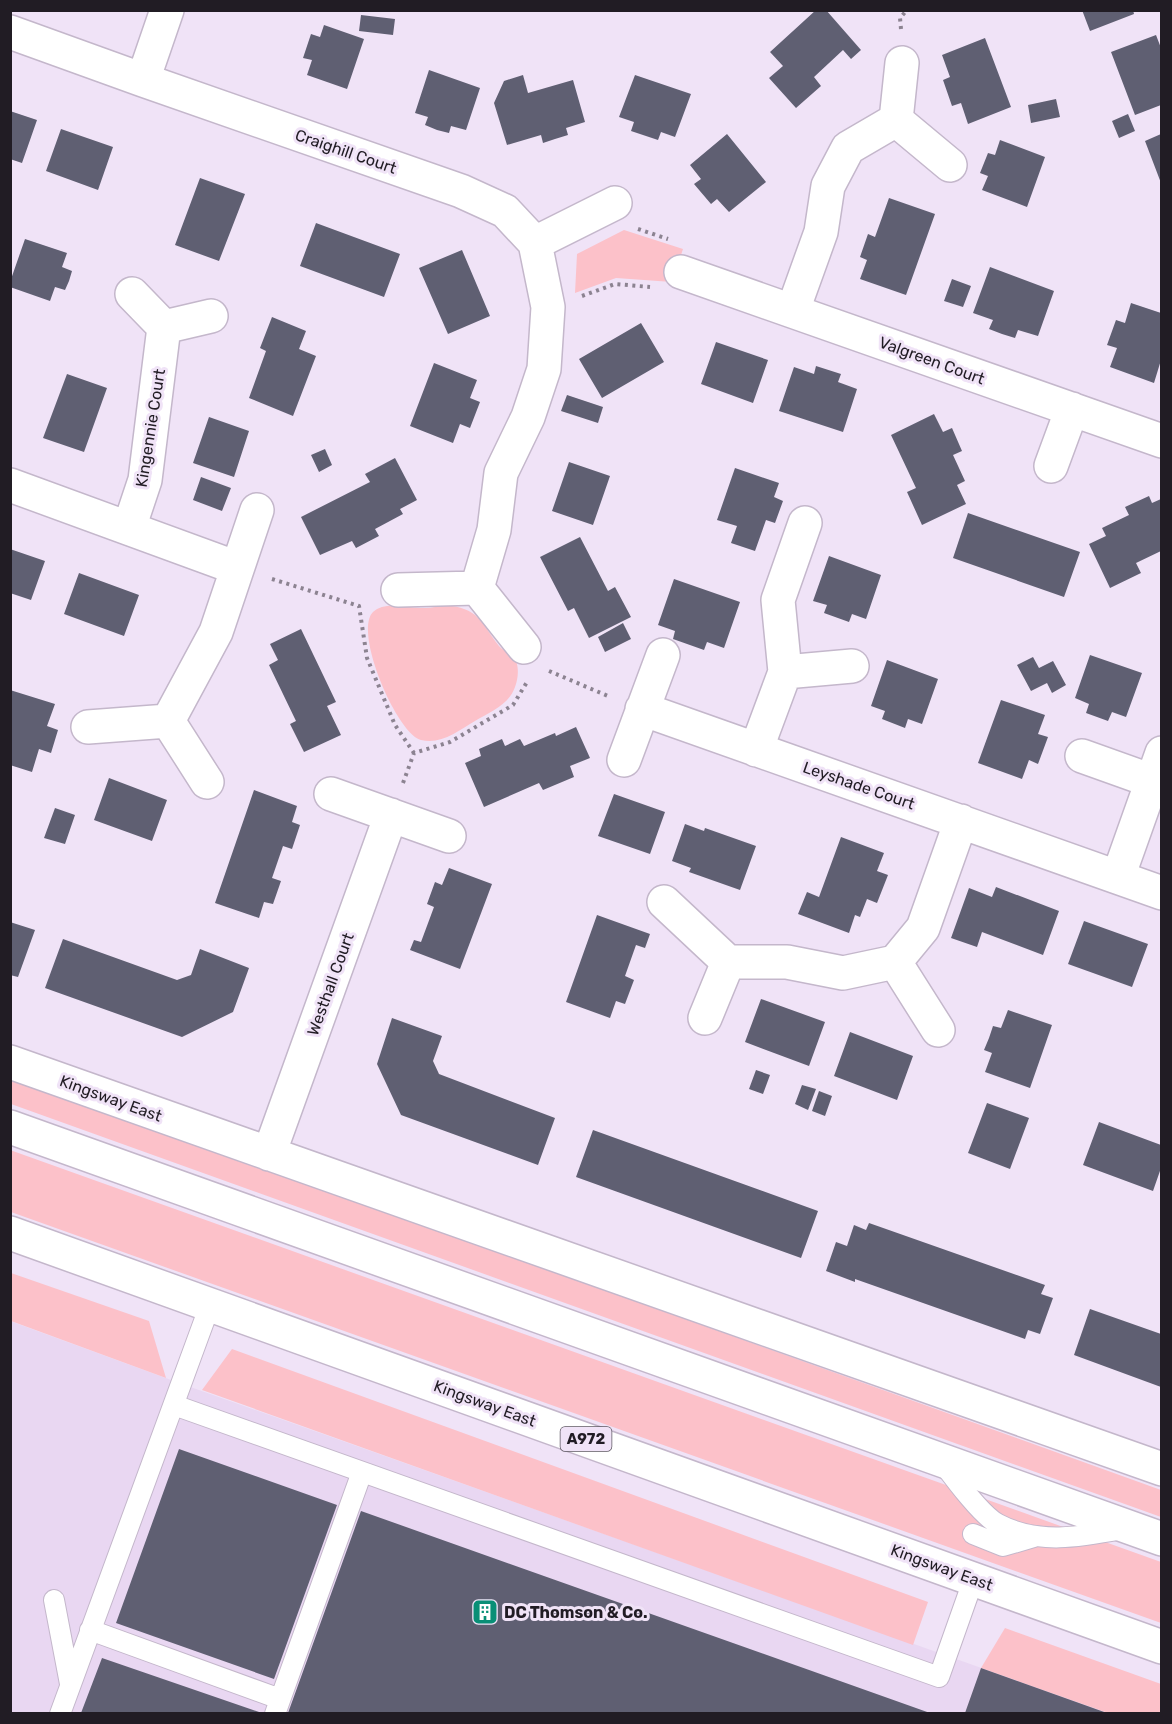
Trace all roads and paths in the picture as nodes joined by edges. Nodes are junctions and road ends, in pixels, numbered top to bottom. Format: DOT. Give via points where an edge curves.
graph roads {
  1 [pos="167,10"];
  2 [pos="10,32"];
  3 [pos="902,63"];
  4 [pos="143,81"];
  5 [pos="896,120"];
  6 [pos="950,165"];
  7 [pos="615,203"];
  8 [pos="536,243"];
  9 [pos="681,272"];
  10 [pos="132,294"];
  11 [pos="548,307"];
  12 [pos="793,310"];
  13 [pos="211,316"];
  14 [pos="164,327"];
  15 [pos="1072,409"];
  16 [pos="1161,441"];
  17 [pos="1051,466"];
  18 [pos="10,484"];
  19 [pos="256,510"];
  20 [pos="805,523"];
  21 [pos="129,528"];
  22 [pos="237,568"];
  23 [pos="477,588"];
  24 [pos="398,590"];
  25 [pos="663,655"];
  26 [pos="527,661"];
  27 [pos="852,666"];
  28 [pos="547,670"];
  29 [pos="785,672"];
  30 [pos="642,709"];
  31 [pos="168,721"];
  32 [pos="88,727"];
  33 [pos="756,750"];
  34 [pos="414,753"];
  35 [pos="1082,756"];
  36 [pos="624,760"];
  37 [pos="1157,767"];
  38 [pos="207,782"];
  39 [pos="402,784"];
  40 [pos="331,794"];
  41 [pos="391,815"];
  42 [pos="961,821"];
  43 [pos="449,836"];
  44 [pos="1118,877"];
  45 [pos="1161,893"];
  46 [pos="664,903"];
  47 [pos="728,962"];
  48 [pos="895,962"];
  49 [pos="705,1018"];
  50 [pos="938,1030"];
  51 [pos="10,1062"];
  52 [pos="10,1127"];
  53 [pos="269,1154"];
  54 [pos="10,1233"];
  55 [pos="210,1305"];
  56 [pos="174,1405"];
  57 [pos="938,1458"];
  58 [pos="1161,1468"];
  59 [pos="362,1472"];
  60 [pos="1130,1528"];
  61 [pos="973,1534"];
  62 [pos="1034,1537"];
  63 [pos="1161,1539"];
  64 [pos="974,1578"];
  65 [pos="54,1600"];
  66 [pos="90,1630"];
  67 [pos="1161,1647"];
  68 [pos="70,1684"];
  69 [pos="278,1706"];
  70 [pos="60,1713"];
  1 -- 4 [label="main road"];
  2 -- 4 [label="main road, Craighill Court"];
  3 -- 5 [label="main road"];
  4 -- 8 [label="main road, Craighill Court" via="461,191 505,212"];
  5 -- 6 [label="main road"];
  5 -- 12 [label="main road" via="848,148 828,186 821,231"];
  7 -- 8 [label="main road"];
  7 -- 9 [label="path" via="626,225 689,247"];
  8 -- 11 [label="main road"];
  9 -- 11 [label="path" via="675,288 615,284"];
  9 -- 12 [label="main road, Valgreen Court"];
  10 -- 14 [label="main road"];
  11 -- 23 [label="main road" via="544,369 528,417 501,473 494,530"];
  12 -- 15 [label="main road, Valgreen Court"];
  13 -- 14 [label="main road"];
  14 -- 21 [label="main road, Kingennie Court" via="145,480"];
  15 -- 16 [label="main road, Valgreen Court"];
  15 -- 17 [label="main road"];
  18 -- 21 [label="main road"];
  19 -- 22 [label="main road"];
  20 -- 29 [label="main road" via="778,600"];
  21 -- 22 [label="main road"];
  22 -- 31 [label="main road" via="216,632"];
  22 -- 34 [label="path" via="359,606 368,658 395,724"];
  23 -- 24 [label="main road"];
  23 -- 26 [label="main road"];
  25 -- 30 [label="main road"];
  26 -- 34 [label="path" via="513,705 450,742"];
  27 -- 29 [label="main road"];
  28 -- 30 [label="path"];
  29 -- 33 [label="main road"];
  30 -- 33 [label="main road, Leyshade Court"];
  30 -- 36 [label="main road"];
  31 -- 32 [label="main road"];
  31 -- 38 [label="main road"];
  33 -- 42 [label="main road, Leyshade Court"];
  34 -- 39 [label="path"];
  35 -- 37 [label="main road"];
  37 -- 44 [label="main road"];
  40 -- 41 [label="main road"];
  41 -- 43 [label="main road"];
  41 -- 53 [label="main road, Westhall Court"];
  42 -- 44 [label="main road, Leyshade Court"];
  42 -- 48 [label="main road" via="923,928"];
  44 -- 45 [label="main road, Leyshade Court"];
  46 -- 47 [label="main road"];
  47 -- 48 [label="main road" via="787,962 843,973"];
  47 -- 49 [label="main road"];
  48 -- 50 [label="main road"];
  51 -- 53 [label="main road, Kingsway East"];
  52 -- 57 [label="main road"];
  53 -- 58 [label="main road, Kingsway East"];
  54 -- 55 [label="main road, Kingsway East / A972"];
  55 -- 56 [label="lane"];
  55 -- 64 [label="main road, Kingsway East / A972"];
  56 -- 59 [label="lane"];
  56 -- 66 [label="lane"];
  57 -- 60 [label="main road"];
  57 -- 62 [label="lane" via="997,1524"];
  59 -- 64 [label="lane" via="939,1677"];
  59 -- 69 [label="lane"];
  60 -- 62 [label="lane" via="1073,1538"];
  60 -- 63 [label="main road"];
  61 -- 62 [label="lane" via="1003,1546"];
  64 -- 67 [label="main road, Kingsway East / A972"];
  65 -- 68 [label="lane"];
  66 -- 68 [label="lane"];
  66 -- 69 [label="lane"];
  68 -- 70 [label="lane"];
}
